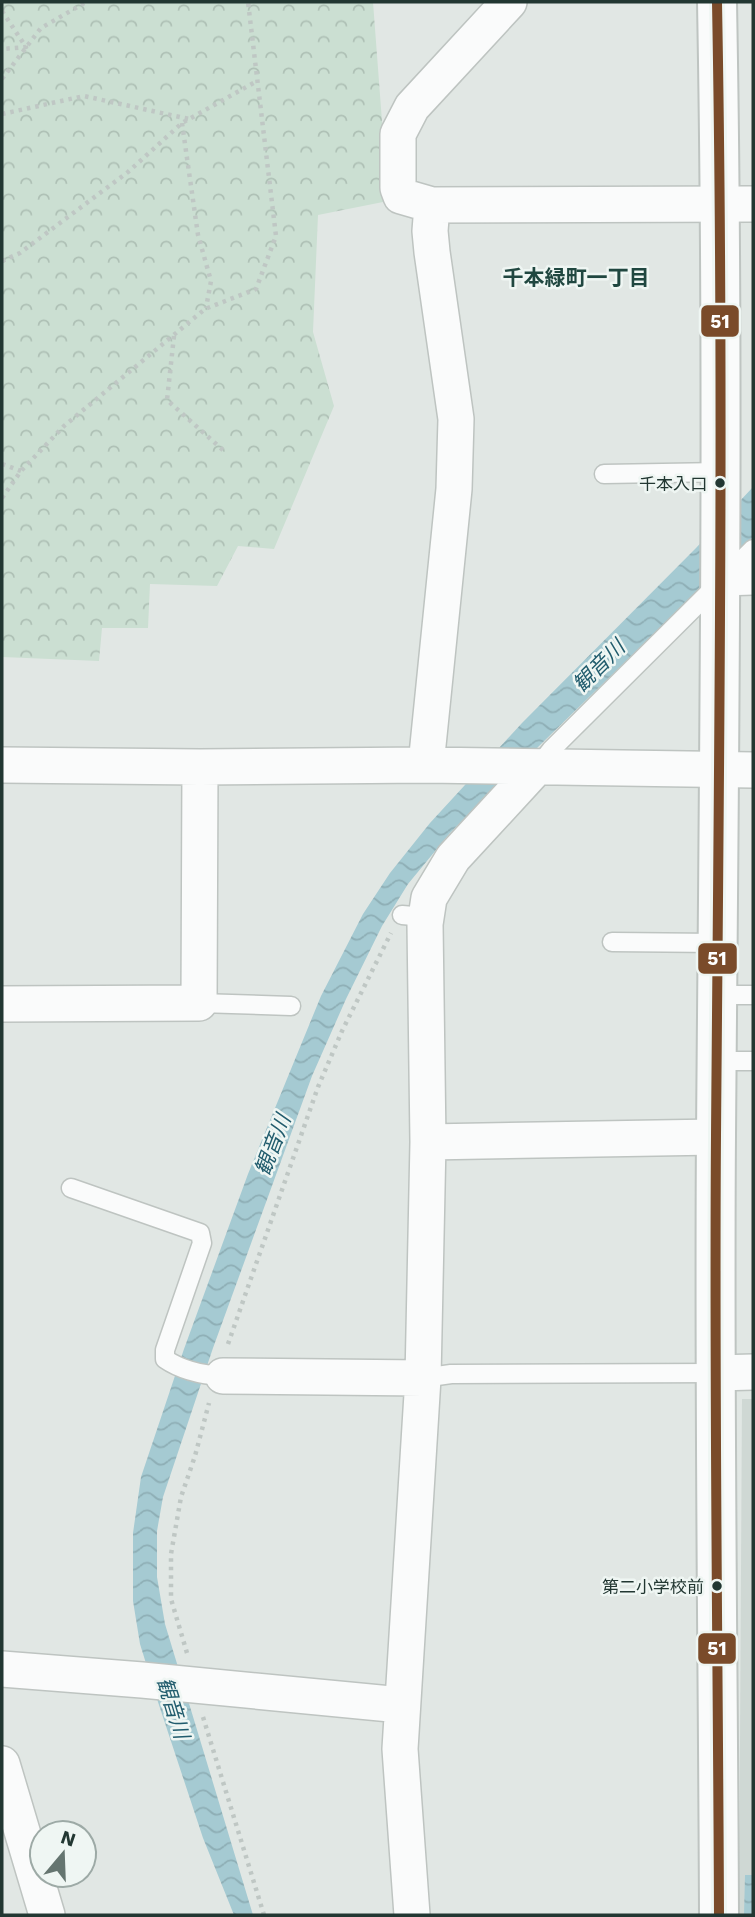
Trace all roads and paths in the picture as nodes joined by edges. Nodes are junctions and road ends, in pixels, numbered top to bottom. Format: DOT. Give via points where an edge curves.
graph roads {
  1 [pos="86,2"];
  2 [pos="248,2"];
  3 [pos="509,2"];
  4 [pos="717,2"];
  5 [pos="2,10"];
  6 [pos="26,47"];
  7 [pos="2,49"];
  8 [pos="2,79"];
  9 [pos="257,81"];
  10 [pos="2,114"];
  11 [pos="190,119"];
  12 [pos="182,123"];
  13 [pos="737,204"];
  14 [pos="432,205"];
  15 [pos="2,261"];
  16 [pos="205,309"];
  17 [pos="174,335"];
  18 [pos="224,451"];
  19 [pos="2,464"];
  20 [pos="21,471"];
  21 [pos="721,472"];
  22 [pos="604,474"];
  23 [pos="2,498"];
  24 [pos="753,549"];
  25 [pos="732,575"];
  26 [pos="2,765"];
  27 [pos="426,765"];
  28 [pos="200,767"];
  29 [pos="531,768"];
  30 [pos="736,770"];
  31 [pos="414,916"];
  32 [pos="611,942"];
  33 [pos="718,943"];
  34 [pos="735,995"];
  35 [pos="199,1003"];
  36 [pos="2,1004"];
  37 [pos="291,1006"];
  38 [pos="735,1061"];
  39 [pos="716,1138"];
  40 [pos="428,1142"];
  41 [pos="71,1188"];
  42 [pos="735,1373"];
  43 [pos="217,1374"];
  44 [pos="423,1378"];
  45 [pos="2,1669"];
  46 [pos="193,1683"];
  47 [pos="401,1705"];
  48 [pos="2,1763"];
  49 [pos="47,1915"];
  50 [pos="264,1915"];
  51 [pos="412,1915"];
  52 [pos="719,1915"];
  1 -- 6 [label="path" via="41,28"];
  2 -- 9 [label="path"];
  3 -- 14 [label="street" via="412,107 398,134 401,195"];
  4 -- 13 [label="street"];
  5 -- 6 [label="path"];
  6 -- 7 [label="path"];
  6 -- 8 [label="path"];
  9 -- 11 [label="path"];
  9 -- 16 [label="path" via="276,236 256,289"];
  10 -- 11 [label="path" via="84,96"];
  11 -- 12 [label="path"];
  12 -- 15 [label="path" via="128,172 20,253"];
  12 -- 16 [label="path" via="198,235 211,281"];
  13 -- 14 [label="street"];
  13 -- 21 [label="street"];
  14 -- 27 [label="street" via="432,252 456,419 454,489"];
  16 -- 17 [label="path"];
  17 -- 18 [label="path" via="167,400"];
  17 -- 20 [label="path" via="64,426"];
  19 -- 20 [label="path"];
  20 -- 23 [label="path"];
  21 -- 22 [label="lane"];
  21 -- 25 [label="street" via="720,514"];
  24 -- 25 [label="lane"];
  25 -- 29 [label="lane"];
  25 -- 30 [label="street"];
  26 -- 28 [label="street"];
  27 -- 28 [label="street"];
  27 -- 29 [label="street"];
  28 -- 35 [label="street"];
  29 -- 30 [label="street"];
  29 -- 31 [label="street" via="453,858"];
  30 -- 33 [label="street"];
  31 -- 40 [label="street"];
  31 -- 43 [label="path" via="368,978 318,1087"];
  32 -- 33 [label="lane"];
  33 -- 34 [label="street"];
  34 -- 38 [label="street"];
  35 -- 36 [label="street"];
  35 -- 37 [label="lane"];
  38 -- 39 [label="street"];
  39 -- 40 [label="street"];
  39 -- 42 [label="street"];
  40 -- 44 [label="street"];
  41 -- 43 [label="lane" via="200,1233 202,1243 165,1359"];
  42 -- 44 [label="lane" via="452,1374"];
  42 -- 52 [label="street"];
  43 -- 44 [label="street"];
  43 -- 46 [label="path" via="181,1497 171,1554 171,1599"];
  44 -- 47 [label="street"];
  45 -- 46 [label="street"];
  46 -- 47 [label="street"];
  46 -- 50 [label="path"];
  47 -- 51 [label="street"];
  48 -- 49 [label="street"];
}
